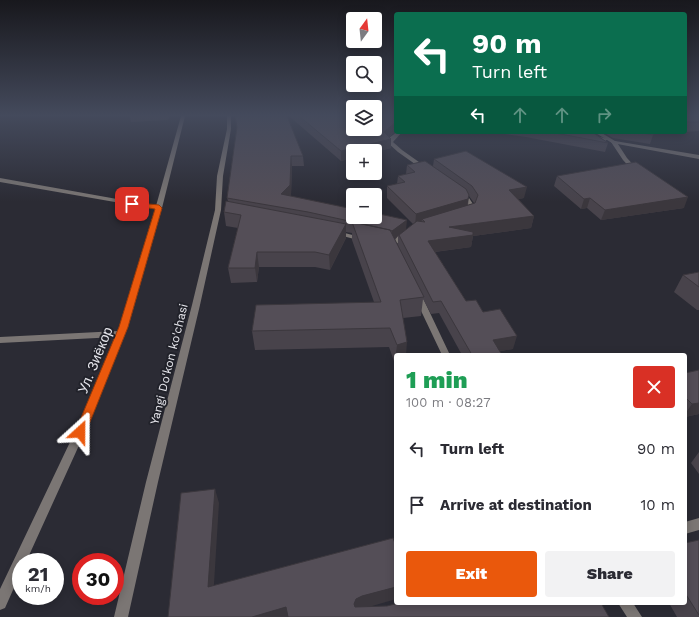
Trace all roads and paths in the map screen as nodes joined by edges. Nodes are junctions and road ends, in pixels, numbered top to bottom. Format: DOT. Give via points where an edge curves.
graph roads {
  1 [pos="175,145"];
  2 [pos="226,145"];
  3 [pos="392,145"];
  4 [pos="616,145"];
  5 [pos="629,145"];
  6 [pos="699,158"];
  7 [pos="430,173"];
  8 [pos="642,175"];
  9 [pos="0,180"];
  10 [pos="455,190"];
  11 [pos="159,208"];
  12 [pos="460,217"];
  13 [pos="419,229"];
  14 [pos="331,232"];
  15 [pos="370,241"];
  16 [pos="385,244"];
  17 [pos="393,246"];
  18 [pos="397,253"];
  19 [pos="414,289"];
  20 [pos="121,334"];
  21 [pos="0,340"];
  22 [pos="445,353"];
  23 [pos="699,524"];
  24 [pos="687,527"];
  25 [pos="0,603"];
  26 [pos="626,605"];
  27 [pos="121,617"];
  28 [pos="635,617"];
  1 -- 11 [label="street, Ул. Зиёкор"];
  2 -- 27 [label="street, Yangi Do'kon ko'chasi" via="220,176 222,210 152,482"];
  3 -- 7 [label="street"];
  4 -- 8 [label="street" via="625,159"];
  5 -- 6 [label="street"];
  9 -- 11 [label="street"];
  10 -- 12 [label="street" via="472,206 470,213"];
  11 -- 20 [label="street, Ул. Зиёкор"];
  13 -- 17 [label="street" via="399,237"];
  14 -- 15 [label="street"];
  16 -- 17 [label="street"];
  17 -- 18 [label="street"];
  19 -- 22 [label="street"];
  20 -- 21 [label="street"];
  20 -- 25 [label="street, Ул. Зиёкор" via="86,419"];
  23 -- 24 [label="street"];
  26 -- 28 [label="street"];
}
